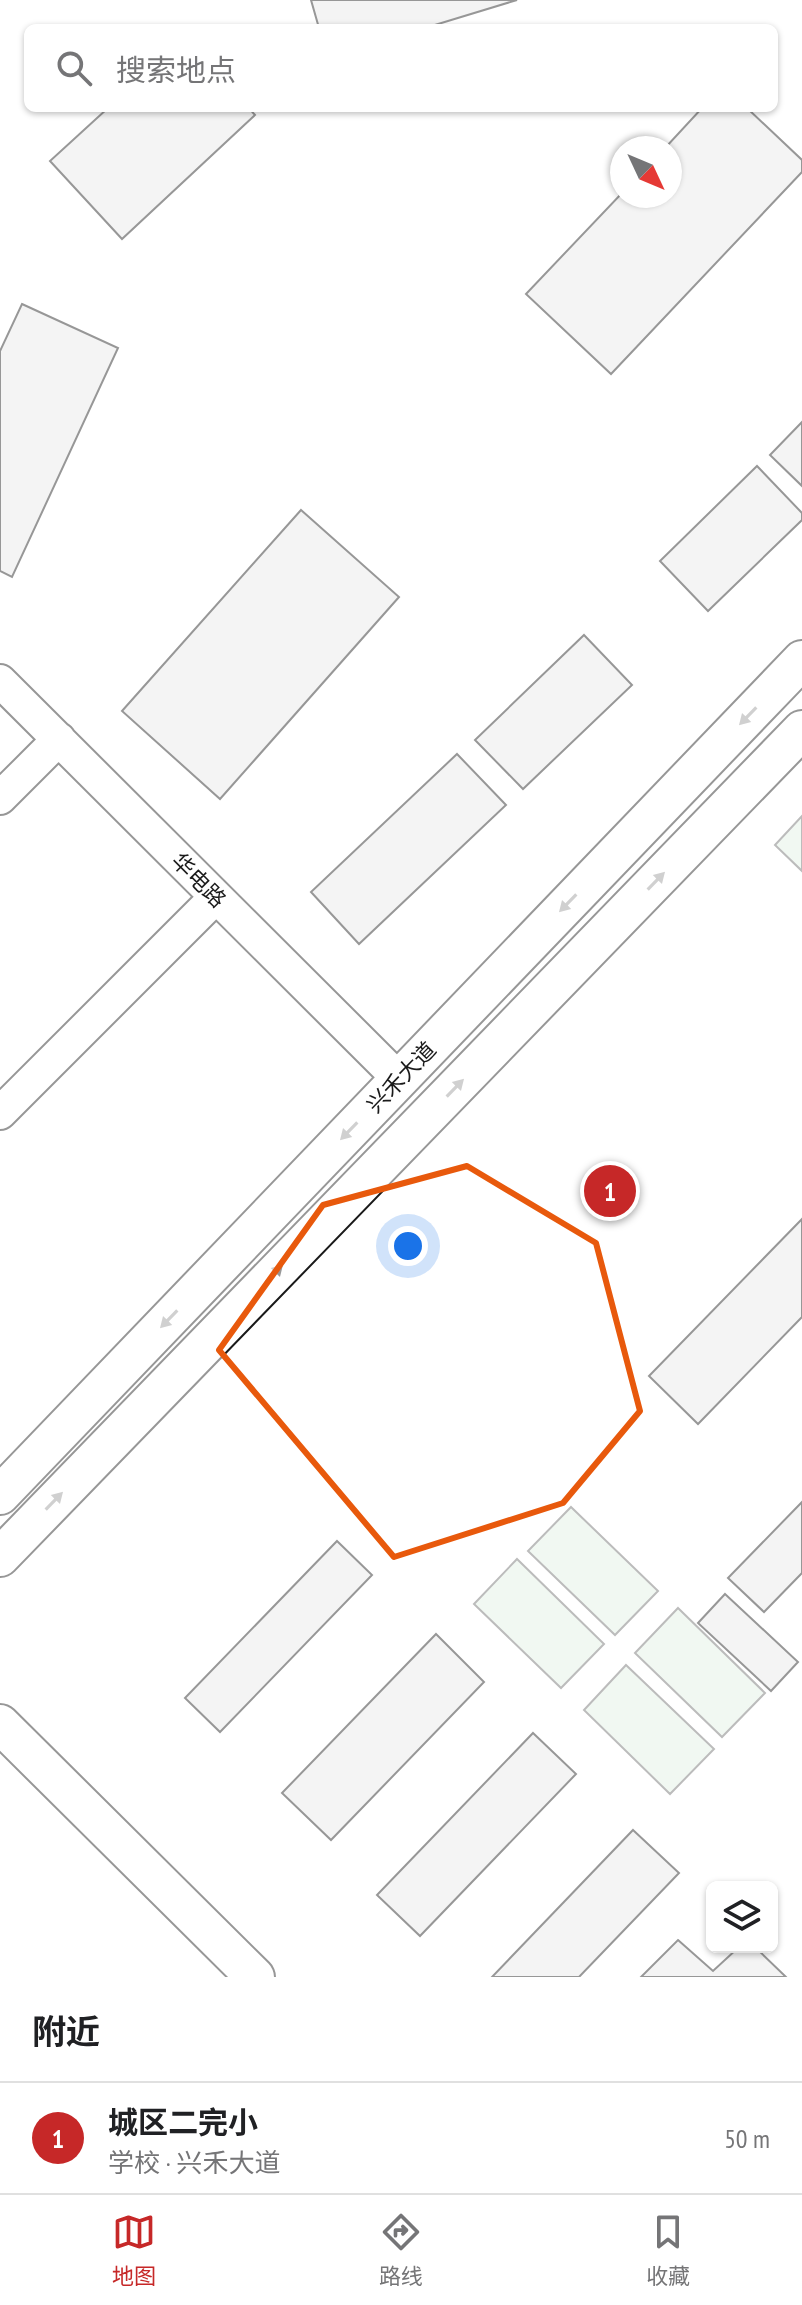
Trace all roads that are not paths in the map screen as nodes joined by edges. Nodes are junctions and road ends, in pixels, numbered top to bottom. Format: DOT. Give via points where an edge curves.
graph roads {
  1 [pos="802,660"];
  2 [pos="0,681"];
  3 [pos="802,730"];
  4 [pos="59,739"];
  5 [pos="0,798"];
  6 [pos="216,897"];
  7 [pos="399,1079"];
  8 [pos="0,1113"];
  9 [pos="0,1495"];
  10 [pos="0,1557"];
  11 [pos="0,1724"];
  12 [pos="255,1977"];
  1 -- 7 [label="main road, 兴禾大道, one-way"];
  2 -- 4 [label="street, 华电路"];
  10 -- 3 [label="main road, one-way"];
  4 -- 5 [label="street"];
  4 -- 6 [label="street, 华电路"];
  6 -- 7 [label="street, 华电路"];
  6 -- 8 [label="street"];
  7 -- 9 [label="main road, 兴禾大道, one-way"];
  11 -- 12 [label="main road"];
}
